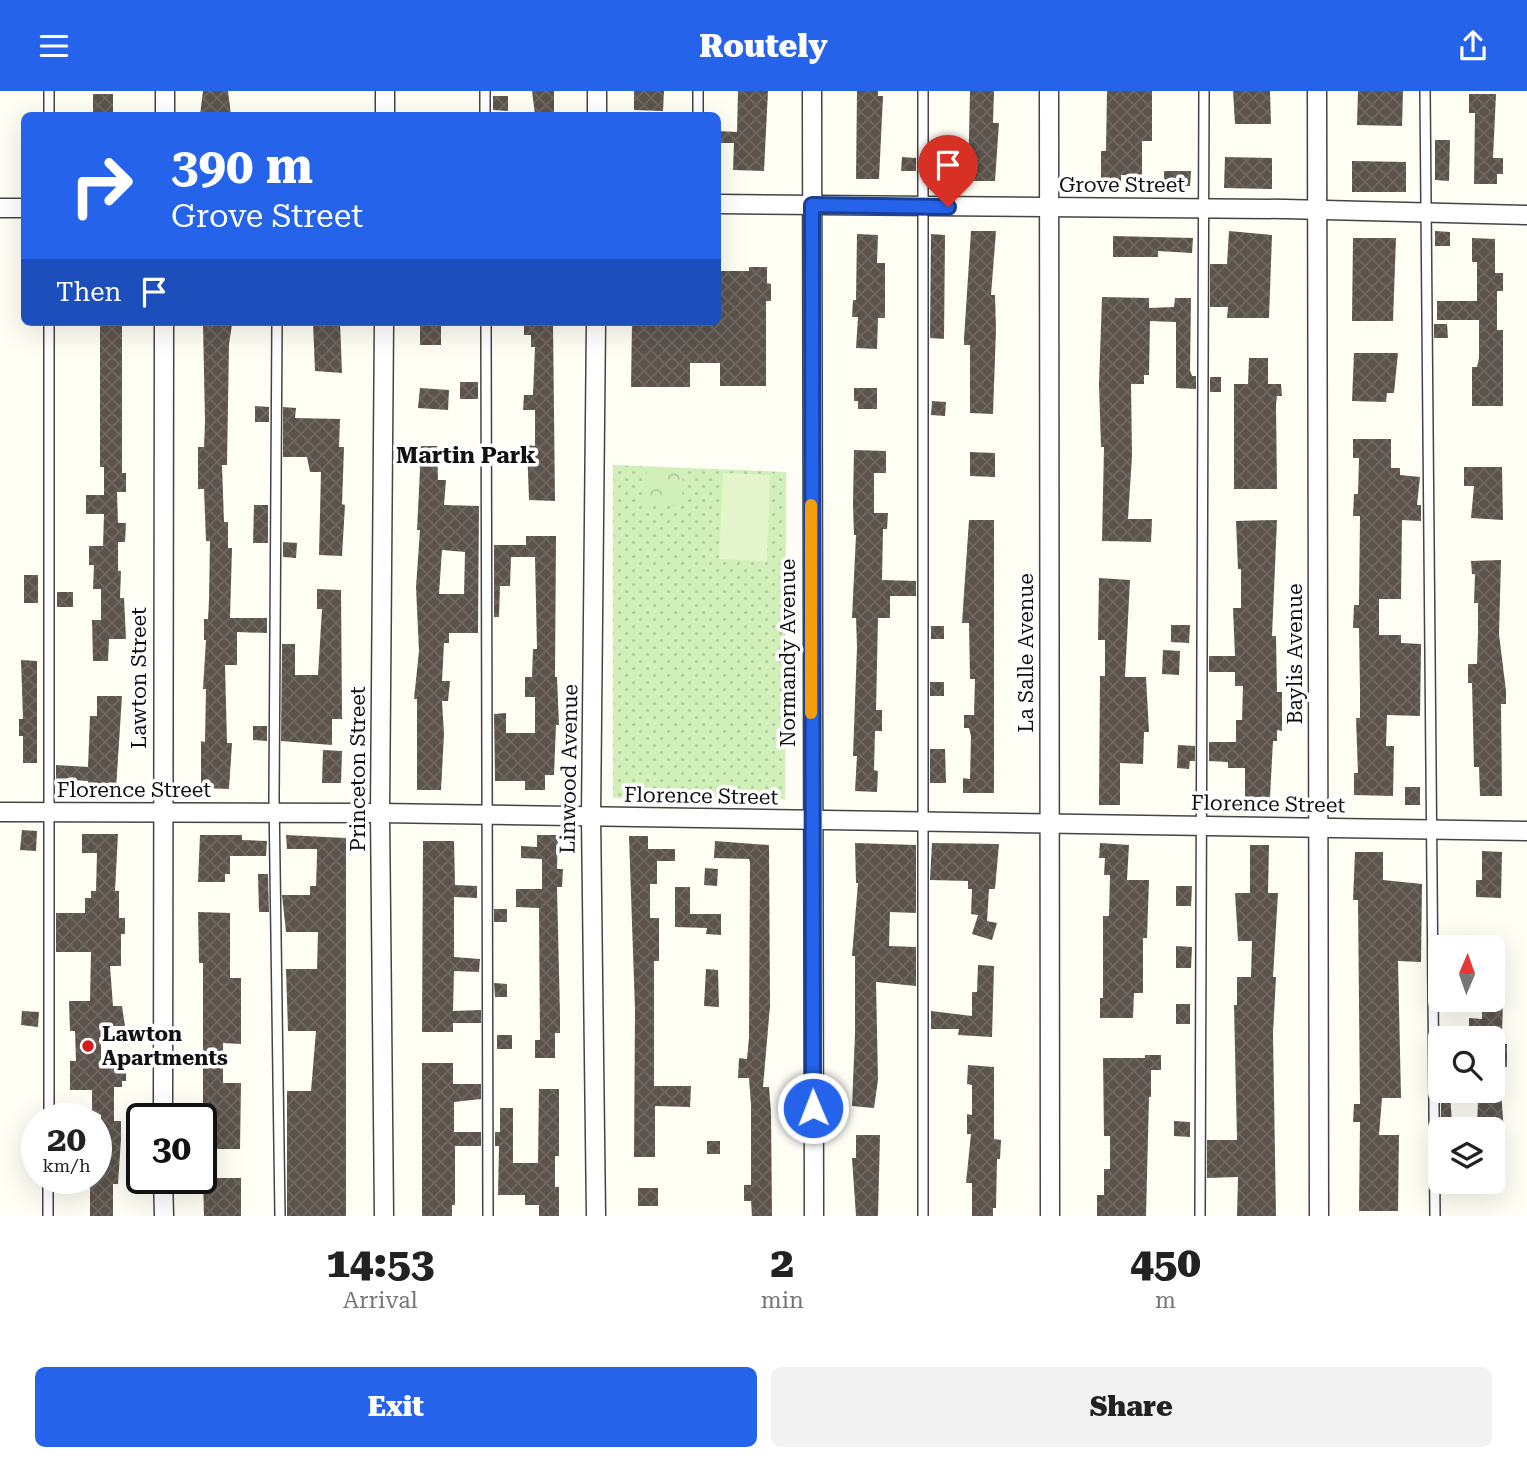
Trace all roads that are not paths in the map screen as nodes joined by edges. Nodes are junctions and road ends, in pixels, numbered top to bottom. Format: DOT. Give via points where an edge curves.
graph roads {
  1 [pos="49,91"];
  2 [pos="165,91"];
  3 [pos="385,91"];
  4 [pos="485,91"];
  5 [pos="597,91"];
  6 [pos="698,91"];
  7 [pos="812,91"];
  8 [pos="923,91"];
  9 [pos="1049,91"];
  10 [pos="1205,91"];
  11 [pos="1317,91"];
  12 [pos="1425,91"];
  13 [pos="49,112"];
  14 [pos="165,112"];
  15 [pos="385,112"];
  16 [pos="485,112"];
  17 [pos="597,112"];
  18 [pos="698,112"];
  19 [pos="721,204"];
  20 [pos="812,205"];
  21 [pos="923,206"];
  22 [pos="0,208"];
  23 [pos="21,208"];
  24 [pos="1049,208"];
  25 [pos="1205,208"];
  26 [pos="1317,211"];
  27 [pos="1425,214"];
  28 [pos="1527,215"];
  29 [pos="49,326"];
  30 [pos="164,326"];
  31 [pos="277,326"];
  32 [pos="384,326"];
  33 [pos="486,326"];
  34 [pos="596,326"];
  35 [pos="0,812"];
  36 [pos="48,813"];
  37 [pos="161,813"];
  38 [pos="274,813"];
  39 [pos="380,813"];
  40 [pos="488,816"];
  41 [pos="590,817"];
  42 [pos="811,820"];
  43 [pos="924,822"];
  44 [pos="1048,823"];
  45 [pos="1203,825"];
  46 [pos="1318,828"];
  47 [pos="1434,829"];
  48 [pos="1527,831"];
  49 [pos="49,1103"];
  50 [pos="163,1103"];
  51 [pos="48,1194"];
  52 [pos="163,1194"];
  53 [pos="48,1216"];
  54 [pos="164,1216"];
  55 [pos="280,1216"];
  56 [pos="384,1216"];
  57 [pos="488,1216"];
  58 [pos="596,1216"];
  59 [pos="814,1216"];
  60 [pos="923,1216"];
  61 [pos="1050,1216"];
  62 [pos="1200,1216"];
  63 [pos="1319,1216"];
  64 [pos="1435,1216"];
  1 -- 13 [label="lane"];
  2 -- 14 [label="street"];
  3 -- 15 [label="street"];
  4 -- 16 [label="lane"];
  5 -- 17 [label="street"];
  6 -- 18 [label="lane"];
  7 -- 20 [label="street, Normandy Avenue"];
  8 -- 21 [label="lane"];
  9 -- 24 [label="street, La Salle Avenue"];
  10 -- 25 [label="lane"];
  11 -- 26 [label="street, Baylis Avenue"];
  12 -- 27 [label="lane"];
  19 -- 20 [label="street, Grove Street"];
  20 -- 21 [label="street, Grove Street"];
  20 -- 42 [label="street, Normandy Avenue"];
  21 -- 24 [label="street, Grove Street"];
  21 -- 43 [label="lane"];
  22 -- 23 [label="street"];
  24 -- 25 [label="street, Grove Street"];
  24 -- 44 [label="street, La Salle Avenue"];
  25 -- 26 [label="street, Grove Street"];
  25 -- 45 [label="lane"];
  26 -- 27 [label="street, Grove Street"];
  26 -- 46 [label="street, Baylis Avenue"];
  27 -- 28 [label="street, Grove Street"];
  27 -- 47 [label="lane"];
  29 -- 36 [label="lane"];
  30 -- 37 [label="street, Lawton Street"];
  31 -- 38 [label="lane"];
  32 -- 39 [label="street, Princeton Street"];
  33 -- 40 [label="lane"];
  34 -- 41 [label="street, Linwood Avenue"];
  35 -- 36 [label="street, Florence Street"];
  36 -- 37 [label="street, Florence Street"];
  36 -- 49 [label="lane"];
  37 -- 38 [label="street, Florence Street"];
  37 -- 50 [label="street, Lawton Street"];
  38 -- 39 [label="street, Florence Street"];
  38 -- 55 [label="lane"];
  39 -- 40 [label="street, Florence Street"];
  39 -- 56 [label="street, Princeton Street"];
  40 -- 41 [label="street, Florence Street"];
  40 -- 57 [label="lane"];
  41 -- 42 [label="street, Florence Street"];
  41 -- 58 [label="street, Linwood Avenue"];
  42 -- 43 [label="street, Florence Street"];
  42 -- 59 [label="street, Normandy Avenue"];
  43 -- 44 [label="street, Florence Street"];
  43 -- 60 [label="lane"];
  44 -- 45 [label="street, Florence Street"];
  44 -- 61 [label="street, La Salle Avenue"];
  45 -- 46 [label="street, Florence Street"];
  45 -- 62 [label="lane"];
  46 -- 47 [label="street, Florence Street"];
  46 -- 63 [label="street, Baylis Avenue"];
  47 -- 48 [label="street, Florence Street"];
  47 -- 64 [label="lane"];
  51 -- 53 [label="lane"];
  52 -- 54 [label="street"];
}
